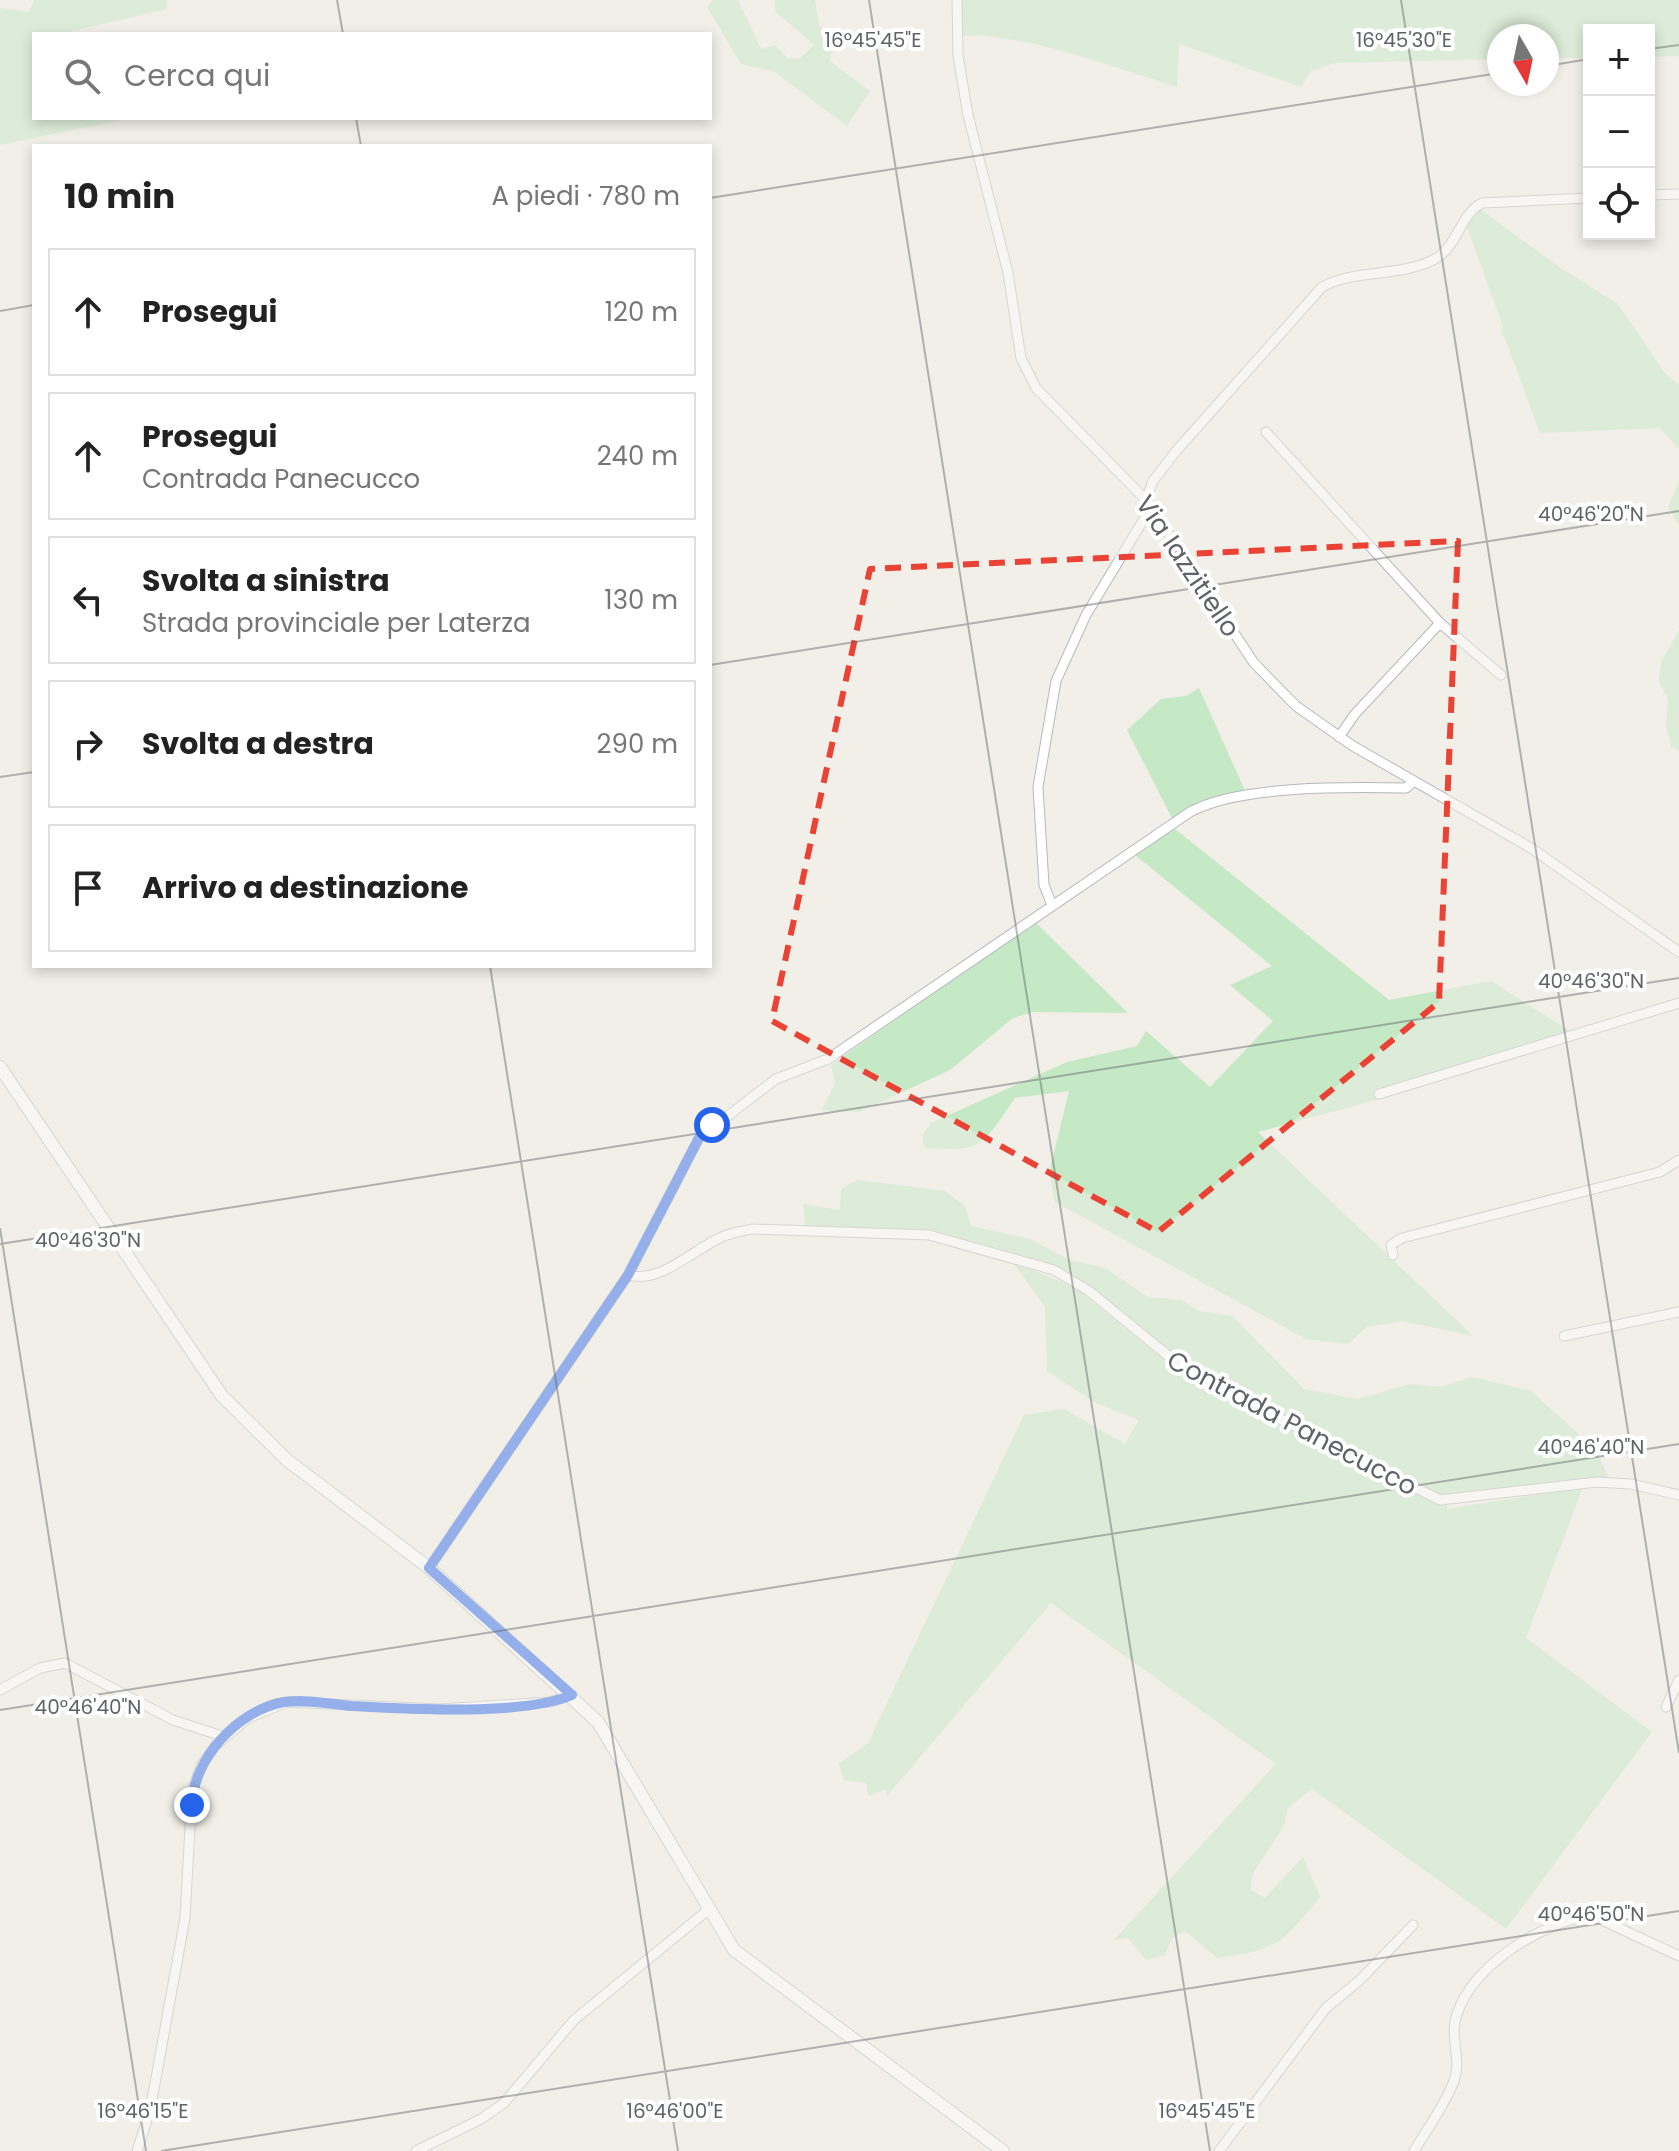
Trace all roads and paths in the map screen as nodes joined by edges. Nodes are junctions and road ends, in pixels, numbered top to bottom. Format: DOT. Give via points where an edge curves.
graph roads {
  1 [pos="957,0"];
  2 [pos="1679,194"];
  3 [pos="1655,195"];
  4 [pos="1583,198"];
  5 [pos="1266,432"];
  6 [pos="1146,500"];
  7 [pos="1440,623"];
  8 [pos="1501,675"];
  9 [pos="1339,737"];
  10 [pos="1413,782"];
  11 [pos="1052,905"];
  12 [pos="1679,952"];
  13 [pos="1679,1003"];
  14 [pos="0,1067"];
  15 [pos="1379,1094"];
  16 [pos="1679,1160"];
  17 [pos="1393,1255"];
  18 [pos="628,1275"];
  19 [pos="1679,1312"];
  20 [pos="1564,1336"];
  21 [pos="1679,1495"];
  22 [pos="429,1568"];
  23 [pos="1679,1680"];
  24 [pos="0,1690"];
  25 [pos="572,1695"];
  26 [pos="1666,1707"];
  27 [pos="225,1737"];
  28 [pos="708,1910"];
  29 [pos="1413,1925"];
  30 [pos="1679,1956"];
  31 [pos="137,2151"];
  32 [pos="416,2151"];
  33 [pos="1003,2151"];
  34 [pos="1219,2151"];
  35 [pos="1414,2151"];
  1 -- 6 [label="street, Via Iazzitiello" via="956,43 965,100 1008,273 1021,358 1036,388"];
  2 -- 3 [label="street"];
  4 -- 6 [label="street" via="1482,203 1470,211 1455,240 1436,259 1322,287 1177,450 1153,481"];
  5 -- 7 [label="street"];
  6 -- 9 [label="street, Via Iazzitiello" via="1254,663 1296,706"];
  6 -- 11 [label="street" via="1148,512 1086,615 1056,681 1038,787 1040,854"];
  7 -- 8 [label="street"];
  7 -- 9 [label="street"];
  9 -- 10 [label="street, Via Iazzitiello"];
  10 -- 11 [label="street" via="1406,788 1245,795 1206,803"];
  10 -- 12 [label="street, Via Iazzitiello" via="1531,848"];
  11 -- 18 [label="street" via="828,1059 776,1079 712,1125 699,1138"];
  13 -- 15 [label="street"];
  14 -- 22 [label="main road" via="222,1396 287,1460"];
  16 -- 17 [label="street" via="1660,1172 1402,1238 1391,1245"];
  18 -- 21 [label="street, Contrada Panecucco" via="663,1270 725,1235 752,1229 929,1235 1054,1270 1089,1291 1188,1372 1426,1496 1466,1500 1597,1482"];
  18 -- 22 [label="street"];
  19 -- 20 [label="street"];
  22 -- 25 [label="main road"];
  23 -- 26 [label="street"];
  24 -- 27 [label="street" via="40,1668 65,1663 173,1720"];
  25 -- 27 [label="street" via="531,1704 439,1709 287,1702 259,1712"];
  25 -- 28 [label="main road" via="617,1748"];
  27 -- 31 [label="street" via="207,1755 192,1791 187,1905 150,2111"];
  28 -- 32 [label="street" via="574,2020 504,2103"];
  28 -- 33 [label="main road" via="734,1950 759,1972"];
  29 -- 34 [label="street" via="1326,2008"];
  30 -- 35 [label="street" via="1591,1915 1544,1931 1507,1953 1483,1975 1456,2016 1454,2081"];
}
